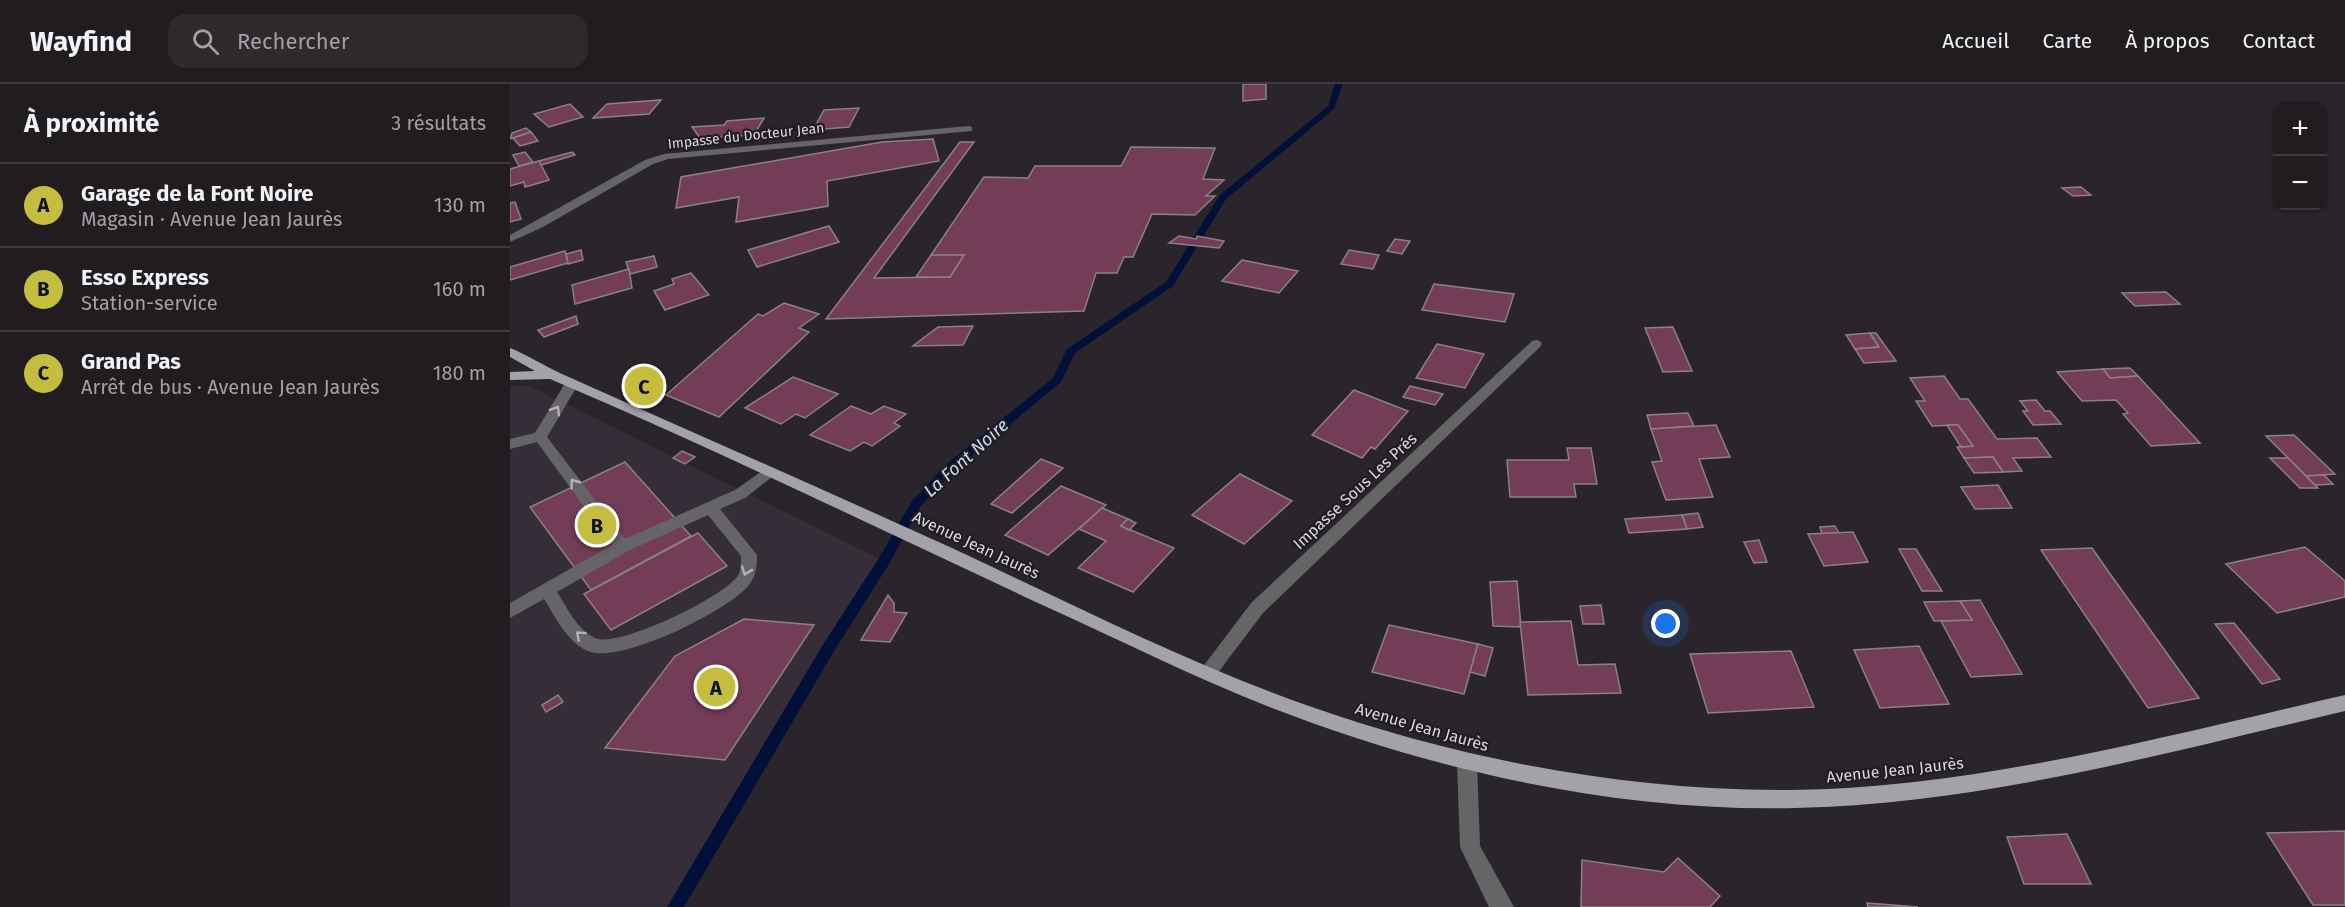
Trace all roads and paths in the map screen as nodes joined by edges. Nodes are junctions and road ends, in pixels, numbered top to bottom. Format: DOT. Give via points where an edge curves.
graph roads {
  1 [pos="969,129"];
  2 [pos="510,239"];
  3 [pos="1536,344"];
  4 [pos="510,352"];
  5 [pos="552,375"];
  6 [pos="510,376"];
  7 [pos="572,383"];
  8 [pos="540,437"];
  9 [pos="510,444"];
  10 [pos="770,473"];
  11 [pos="710,507"];
  12 [pos="622,547"];
  13 [pos="547,590"];
  14 [pos="510,611"];
  15 [pos="1208,673"];
  16 [pos="2345,703"];
  17 [pos="1467,763"];
  18 [pos="1503,907"];
  1 -- 2 [label="street, Impasse du Docteur Jean" via="667,156 649,162"];
  3 -- 15 [label="street, Impasse Sous Les Prés" via="1257,608"];
  4 -- 5 [label="main road, Avenue Jean Jaurès"];
  5 -- 6 [label="main road, Avenue Jean Jaurès"];
  5 -- 7 [label="main road, Avenue Jean Jaurès"];
  8 -- 7 [label="street, one-way"];
  7 -- 10 [label="main road, Avenue Jean Jaurès"];
  8 -- 9 [label="street"];
  12 -- 8 [label="street, one-way"];
  10 -- 11 [label="street" via="740,494"];
  10 -- 15 [label="main road, Avenue Jean Jaurès"];
  11 -- 12 [label="street"];
  11 -- 13 [label="street, one-way" via="749,555 749,571 741,584 725,596 649,637 606,649 593,646 576,633"];
  12 -- 13 [label="street"];
  13 -- 14 [label="street"];
  15 -- 17 [label="main road, Avenue Jean Jaurès" via="1304,713"];
  16 -- 17 [label="main road, Avenue Jean Jaurès" via="1961,785 1789,800 1685,796 1595,786"];
  17 -- 18 [label="street" via="1470,847"];
}
